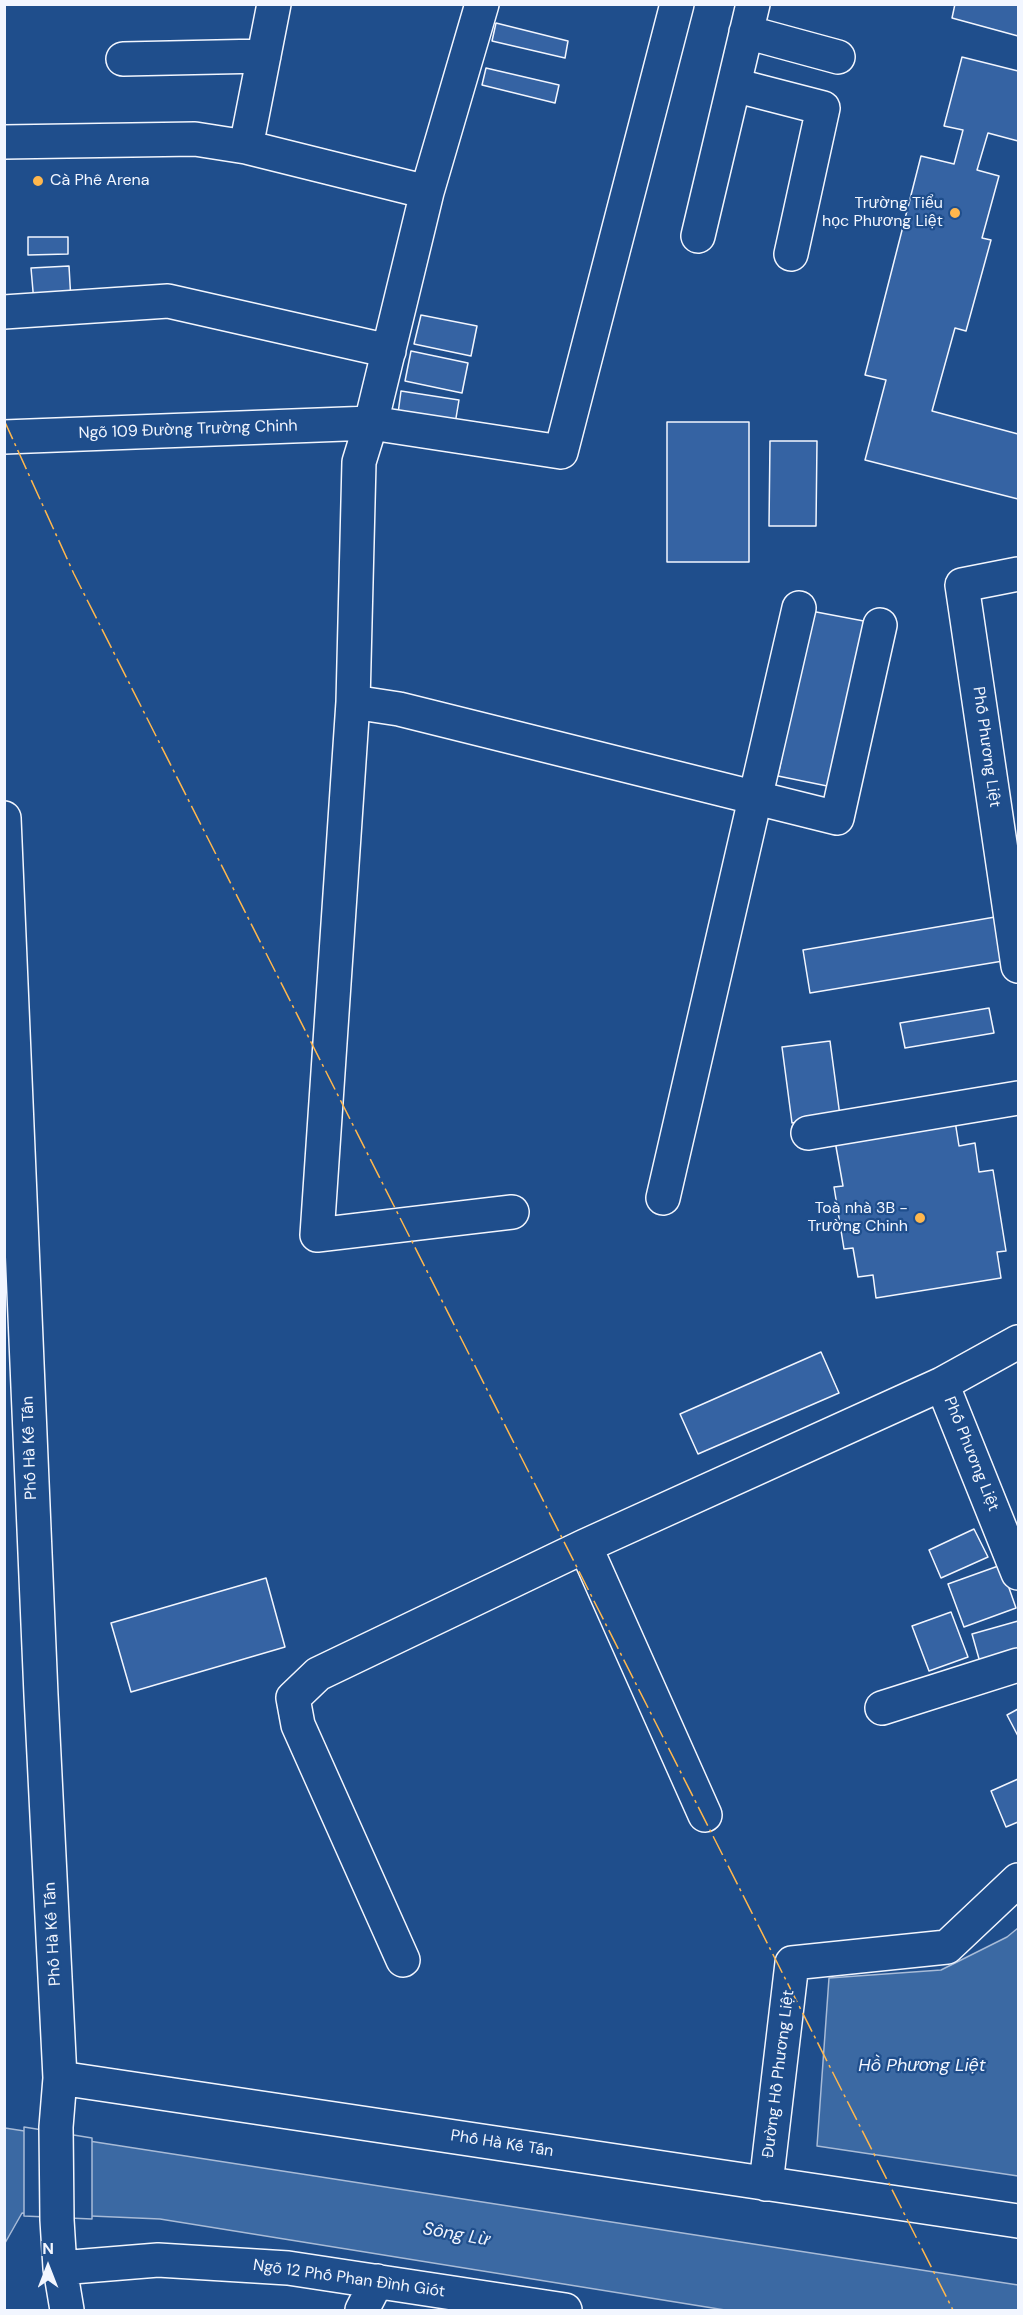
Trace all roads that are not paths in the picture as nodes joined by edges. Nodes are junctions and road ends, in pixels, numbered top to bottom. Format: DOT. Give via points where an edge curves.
graph roads {
  1 [pos="274,4"];
  2 [pos="482,4"];
  3 [pos="678,4"];
  4 [pos="750,18"];
  5 [pos="264,56"];
  6 [pos="838,57"];
  7 [pos="123,58"];
  8 [pos="734,85"];
  9 [pos="4,141"];
  10 [pos="246,147"];
  11 [pos="427,192"];
  12 [pos="698,236"];
  13 [pos="791,254"];
  14 [pos="4,312"];
  15 [pos="389,351"];
  16 [pos="371,423"];
  17 [pos="4,437"];
  18 [pos="1018,574"];
  19 [pos="799,608"];
  20 [pos="880,625"];
  21 [pos="353,702"];
  22 [pos="755,798"];
  23 [pos="4,818"];
  24 [pos="1008,822"];
  25 [pos="1018,966"];
  26 [pos="1018,1098"];
  27 [pos="808,1133"];
  28 [pos="663,1198"];
  29 [pos="512,1212"];
  30 [pos="1018,1342"];
  31 [pos="942,1384"];
  32 [pos="585,1546"];
  33 [pos="1018,1573"];
  34 [pos="1018,1665"];
  35 [pos="882,1708"];
  36 [pos="705,1815"];
  37 [pos="1018,1880"];
  38 [pos="403,1960"];
  39 [pos="60,2078"];
  40 [pos="766,2184"];
  41 [pos="1018,2221"];
  42 [pos="60,2268"];
  43 [pos="377,2281"];
  44 [pos="524,2307"];
  45 [pos="67,2310"];
  46 [pos="362,2310"];
  47 [pos="565,2310"];
  1 -- 5 [label="street"];
  2 -- 11 [label="street"];
  3 -- 16 [label="street, Ngõ 109 Đường Trường Chinh" via="561,452"];
  4 -- 6 [label="street"];
  4 -- 8 [label="street"];
  5 -- 7 [label="street"];
  5 -- 10 [label="street"];
  8 -- 12 [label="street"];
  8 -- 13 [label="street" via="823,108"];
  9 -- 10 [label="street" via="195,139"];
  10 -- 11 [label="street"];
  11 -- 15 [label="street"];
  14 -- 15 [label="street" via="168,301"];
  15 -- 16 [label="street"];
  16 -- 17 [label="street, Ngõ 109 Đường Trường Chinh"];
  16 -- 21 [label="street" via="359,462"];
  18 -- 24 [label="street, Phố Phương Liệt" via="962,585"];
  19 -- 22 [label="street"];
  20 -- 22 [label="street" via="837,818"];
  21 -- 22 [label="street" via="399,709"];
  21 -- 29 [label="street" via="317,1235"];
  22 -- 28 [label="street"];
  23 -- 39 [label="street, Phố Hà Kế Tấn"];
  24 -- 25 [label="street, Phố Phương Liệt"];
  26 -- 27 [label="street"];
  30 -- 31 [label="street, Phố Phương Liệt"];
  31 -- 32 [label="street"];
  31 -- 33 [label="street, Phố Phương Liệt"];
  32 -- 36 [label="street"];
  32 -- 38 [label="street" via="318,1674 293,1698 298,1725"];
  34 -- 35 [label="street"];
  37 -- 40 [label="street, Đường Hồ Phương Liệt" via="947,1947 792,1963"];
  39 -- 40 [label="street, Phố Hà Kế Tấn"];
  39 -- 42 [label="street, Phố Hà Kế Tấn" via="56,2127"];
  40 -- 41 [label="street"];
  42 -- 43 [label="street, Ngõ 12 Phố Phan Đình Giót" via="158,2260 288,2268"];
  42 -- 45 [label="street, Phố Hà Kế Tấn"];
  43 -- 44 [label="street, Ngõ 12 Phố Phan Đình Giót"];
  43 -- 46 [label="street"];
  44 -- 47 [label="street, Ngõ 12 Phố Phan Đình Giót"];
}
